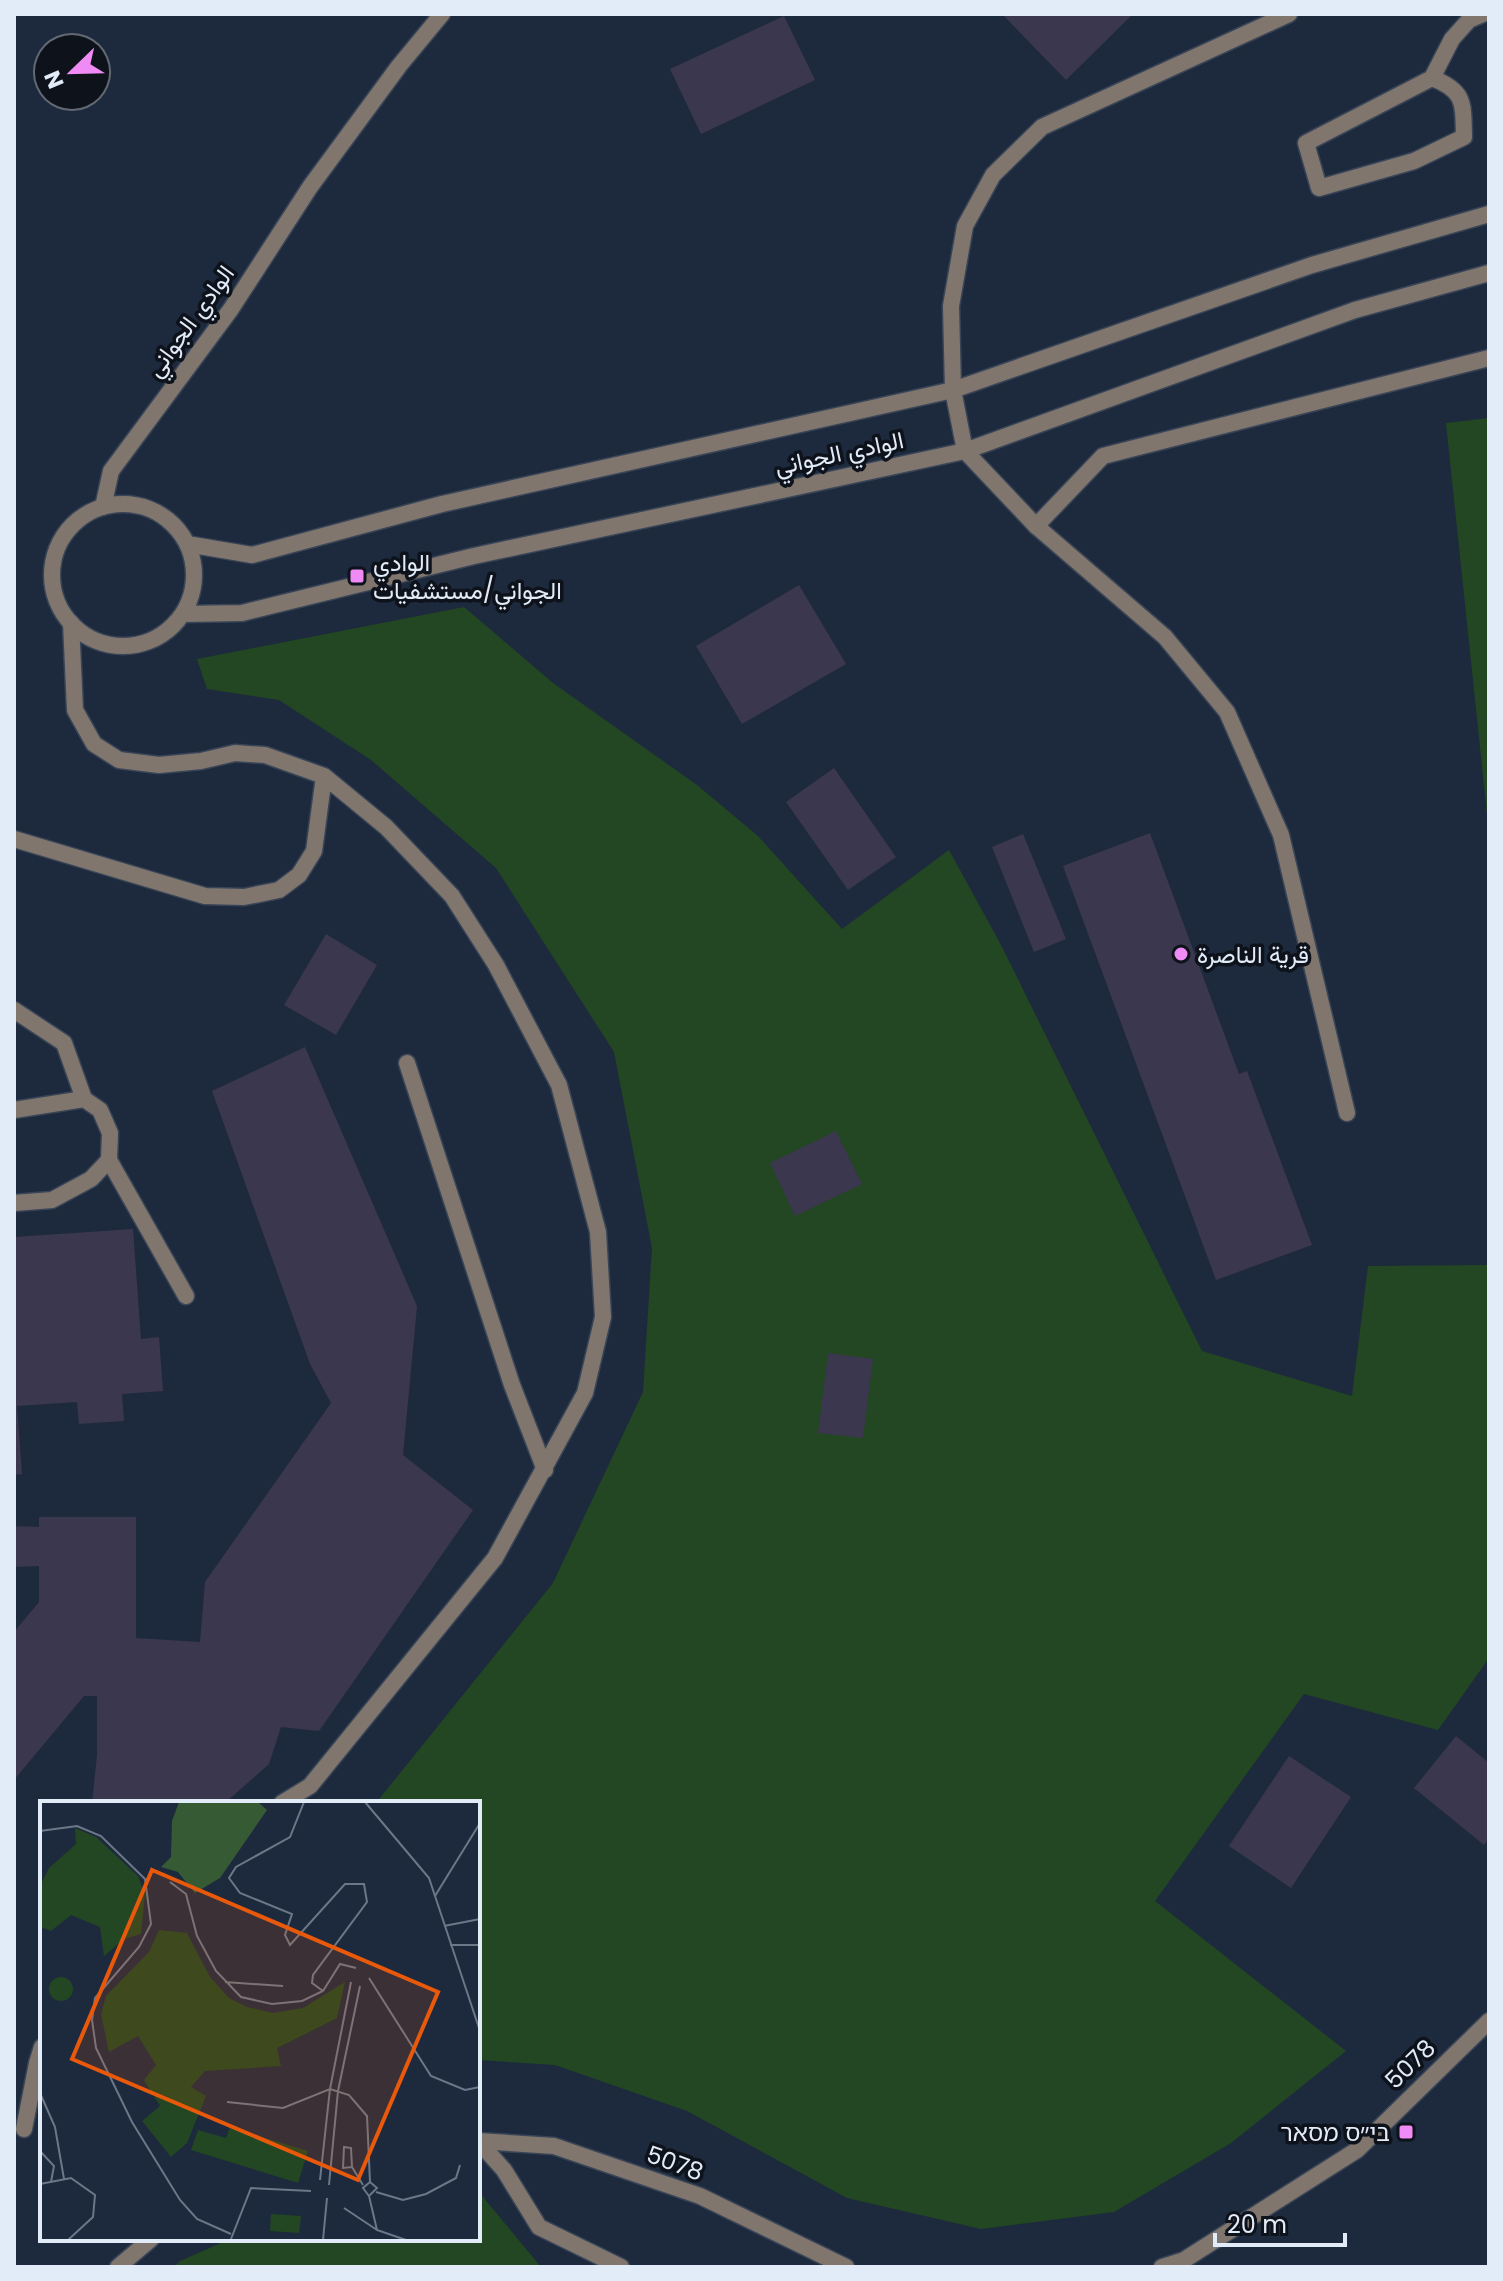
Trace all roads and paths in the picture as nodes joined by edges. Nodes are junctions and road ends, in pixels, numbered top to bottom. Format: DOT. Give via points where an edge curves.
graph roads {
  1 [pos="442,14"];
  2 [pos="1289,14"];
  3 [pos="1483,14"];
  4 [pos="1432,78"];
  5 [pos="1489,214"];
  6 [pos="1489,273"];
  7 [pos="1489,358"];
  8 [pos="953,390"];
  9 [pos="965,451"];
  10 [pos="103,507"];
  11 [pos="1036,526"];
  12 [pos="187,544"];
  13 [pos="183,614"];
  14 [pos="71,623"];
  15 [pos="324,776"];
  16 [pos="14,839"];
  17 [pos="14,1010"];
  18 [pos="407,1063"];
  19 [pos="84,1099"];
  20 [pos="14,1110"];
  21 [pos="1347,1113"];
  22 [pos="109,1160"];
  23 [pos="14,1203"];
  24 [pos="186,1296"];
  25 [pos="545,1470"];
  26 [pos="285,1801"];
  27 [pos="1489,2021"];
  28 [pos="40,2053"];
  29 [pos="24,2129"];
  30 [pos="480,2141"];
  31 [pos="480,2143"];
  32 [pos="149,2241"];
  33 [pos="118,2267"];
  34 [pos="621,2267"];
  35 [pos="846,2267"];
  36 [pos="1162,2267"];
  1 -- 10 [label="street, الوادي الجواني" via="310,187 231,309 111,471"];
  2 -- 8 [label="street" via="1042,127 993,175 965,226 951,306"];
  3 -- 4 [label="street" via="1469,20 1452,39"];
  4 -- 4 [label="street" via="1306,143 1319,188 1414,161 1464,137 1463,104 1450,85"];
  5 -- 8 [label="street, الوادي الجواني" via="1312,265"];
  6 -- 9 [label="street, الوادي الجواني" via="1355,310"];
  7 -- 11 [label="street" via="1103,456"];
  8 -- 9 [label="street"];
  8 -- 12 [label="street, الوادي الجواني" via="442,504 252,555"];
  9 -- 11 [label="street"];
  9 -- 13 [label="street, الوادي الجواني" via="474,556 242,613"];
  10 -- 12 [label="street" via="142,506 161,514"];
  10 -- 14 [label="street" via="82,517 55,556 52,580"];
  11 -- 21 [label="street" via="1165,637 1227,712 1281,835"];
  12 -- 13 [label="street" via="194,580"];
  13 -- 14 [label="street" via="159,636 129,646 87,637"];
  14 -- 15 [label="street" via="75,710 94,744 119,760 159,765 235,753 265,755"];
  15 -- 16 [label="street" via="314,851 299,875 279,890 244,897 205,896"];
  15 -- 25 [label="street" via="386,827 452,896 496,965 559,1085 598,1232 603,1317 585,1393"];
  17 -- 19 [label="street" via="64,1043"];
  18 -- 25 [label="street"];
  19 -- 20 [label="street"];
  19 -- 22 [label="street" via="100,1110 110,1133"];
  22 -- 23 [label="street" via="91,1179 52,1200"];
  22 -- 24 [label="street"];
  25 -- 26 [label="street" via="495,1558 310,1786"];
  27 -- 36 [label="street, 5078" via="1357,2150 1184,2260"];
  28 -- 29 [label="street"];
  30 -- 35 [label="street, 5078" via="554,2146 700,2196"];
  31 -- 34 [label="street" via="504,2170 539,2227"];
  32 -- 33 [label="street"];
}
